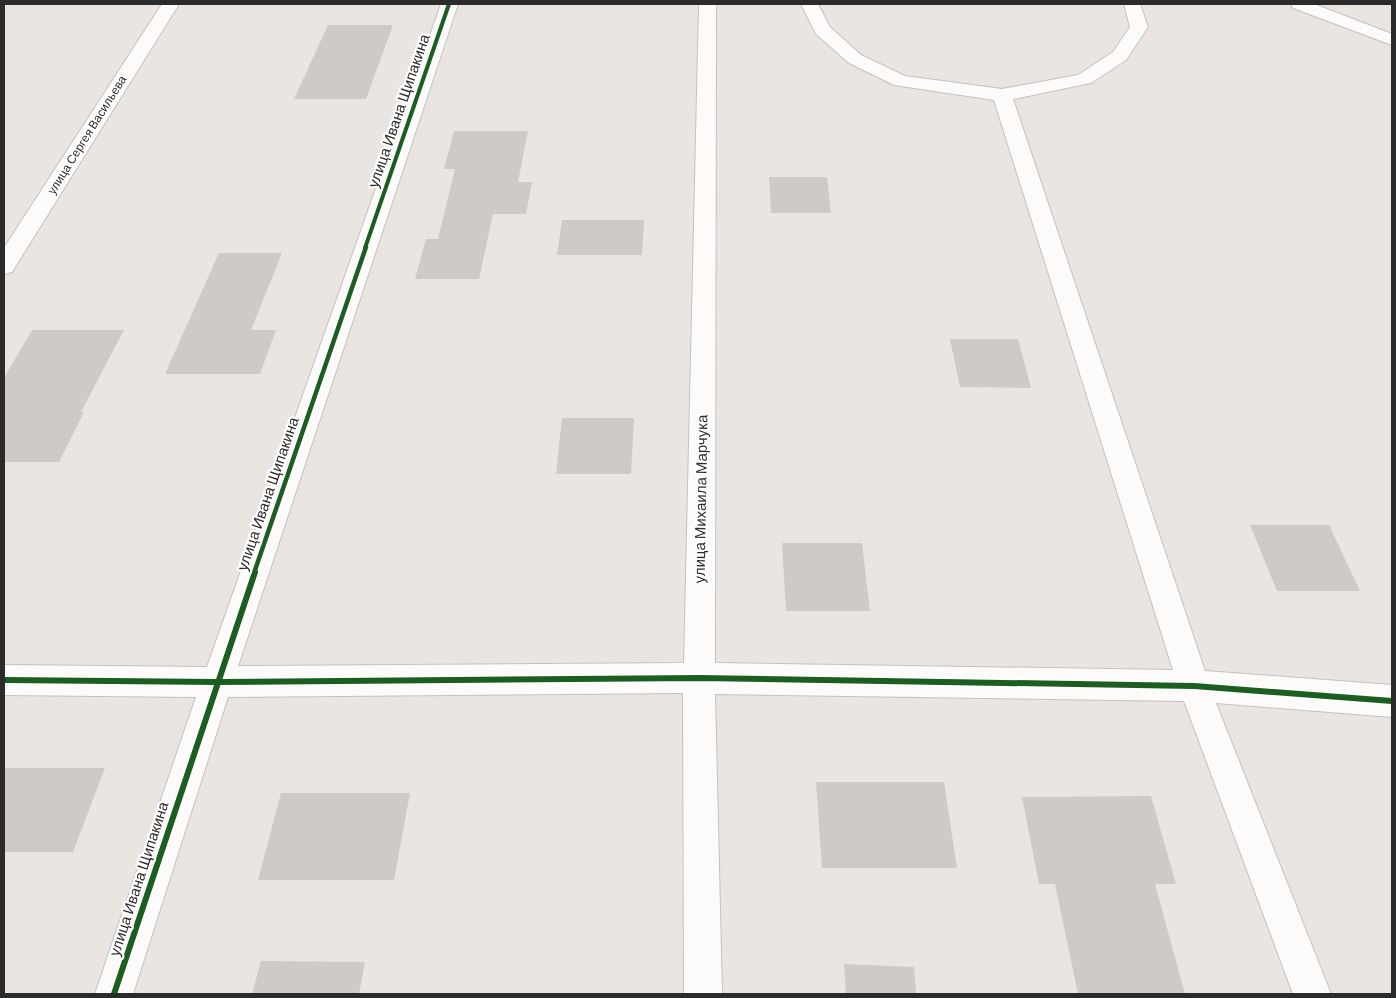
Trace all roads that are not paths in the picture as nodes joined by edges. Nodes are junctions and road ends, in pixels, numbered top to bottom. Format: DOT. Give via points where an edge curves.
graph roads {
  1 [pos="170,4"];
  2 [pos="449,4"];
  3 [pos="708,4"];
  4 [pos="810,4"];
  5 [pos="1132,4"];
  6 [pos="1299,4"];
  7 [pos="1392,40"];
  8 [pos="1002,95"];
  9 [pos="4,266"];
  10 [pos="699,678"];
  11 [pos="4,680"];
  12 [pos="217,682"];
  13 [pos="1194,686"];
  14 [pos="1392,700"];
  15 [pos="114,994"];
  16 [pos="703,994"];
  17 [pos="1312,994"];
  1 -- 9 [label="street, улица Сергея Васильева"];
  2 -- 12 [label="street, улица Ивана Щипакина"];
  3 -- 10 [label="street, улица Михаила Марчука"];
  4 -- 8 [label="street" via="822,30 856,59 901,81"];
  5 -- 8 [label="street" via="1138,27 1120,56 1084,79"];
  6 -- 7 [label="street"];
  8 -- 13 [label="street"];
  10 -- 12 [label="street"];
  10 -- 13 [label="street"];
  10 -- 16 [label="street, улица Михаила Марчука"];
  11 -- 12 [label="street"];
  12 -- 15 [label="street, улица Ивана Щипакина"];
  13 -- 14 [label="street"];
  13 -- 17 [label="street"];
}
